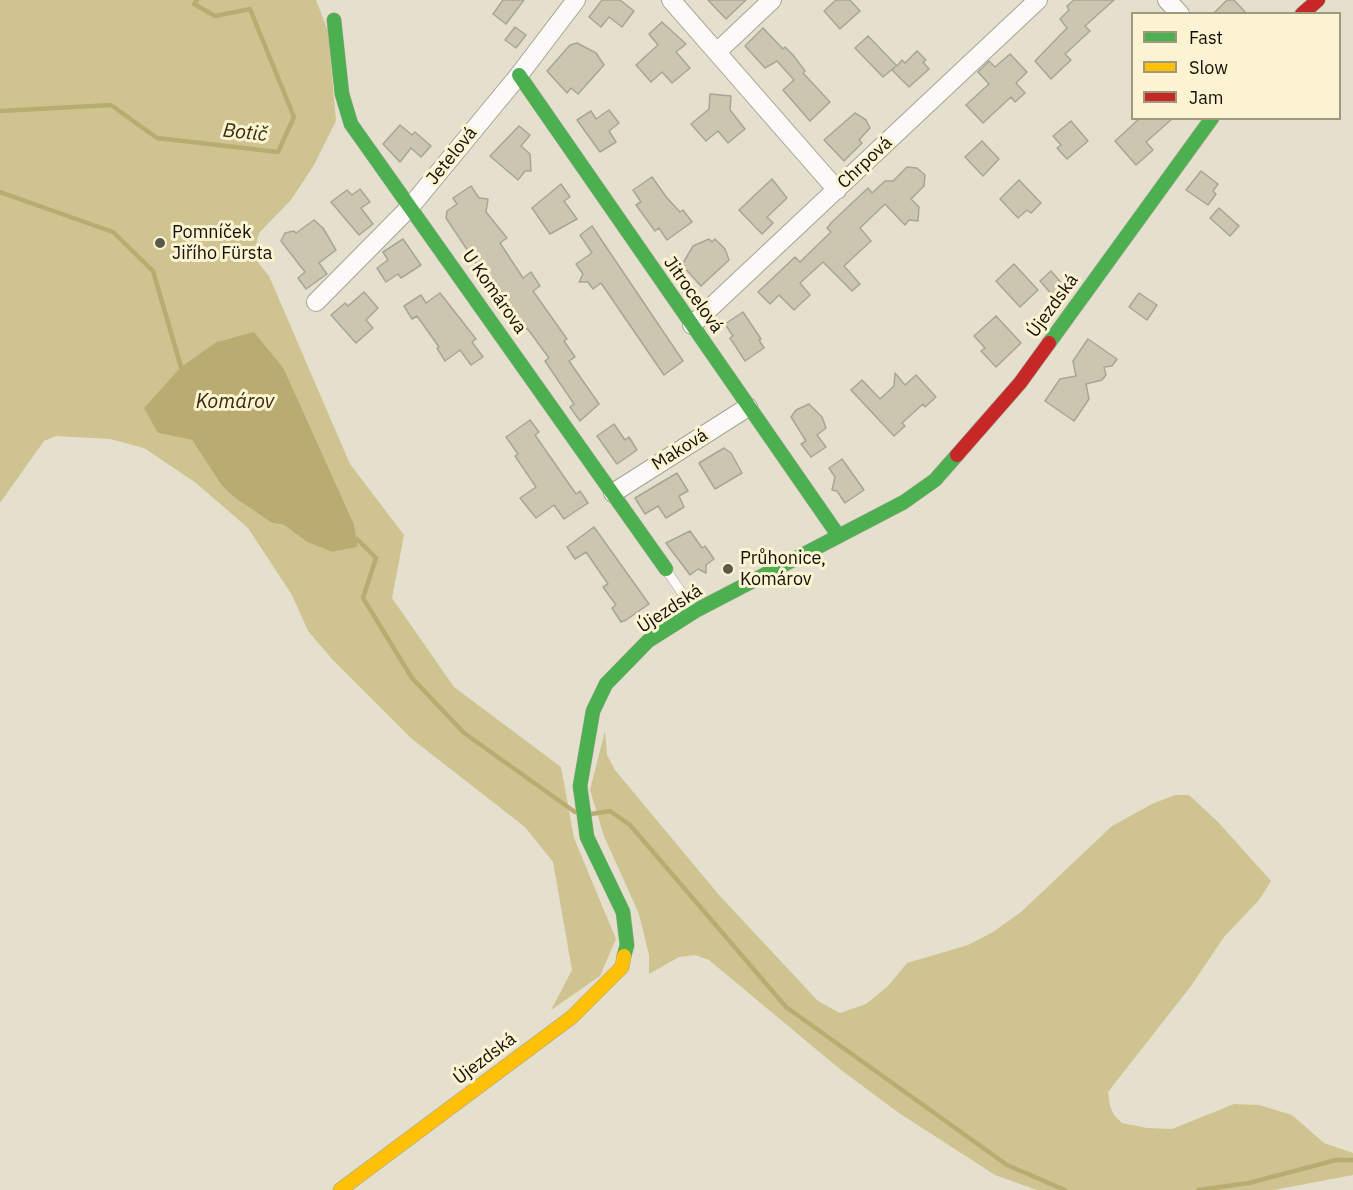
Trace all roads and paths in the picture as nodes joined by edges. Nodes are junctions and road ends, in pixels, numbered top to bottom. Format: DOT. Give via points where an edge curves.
graph roads {
  1 [pos="576,0"];
  2 [pos="671,0"];
  3 [pos="772,0"];
  4 [pos="1038,0"];
  5 [pos="1167,0"];
  6 [pos="1318,0"];
  7 [pos="1177,12"];
  8 [pos="1304,12"];
  9 [pos="334,20"];
  10 [pos="717,52"];
  11 [pos="519,75"];
  12 [pos="1211,120"];
  13 [pos="837,189"];
  14 [pos="411,206"];
  15 [pos="316,302"];
  16 [pos="692,326"];
  17 [pos="748,407"];
  18 [pos="613,493"];
  19 [pos="838,535"];
  20 [pos="666,569"];
  21 [pos="695,612"];
  22 [pos="340,1190"];
  1 -- 11 [label="street, Jetelová"];
  2 -- 10 [label="street"];
  3 -- 10 [label="street"];
  4 -- 13 [label="street, Chrpová"];
  5 -- 7 [label="street"];
  6 -- 8 [label="street"];
  9 -- 14 [label="street, U Komárova" via="346,114"];
  10 -- 13 [label="street"];
  11 -- 14 [label="street, Jetelová"];
  11 -- 16 [label="street, Jitrocelová"];
  12 -- 19 [label="street, Újezdská" via="1020,383 935,480 904,502"];
  13 -- 16 [label="street, Chrpová"];
  14 -- 15 [label="street, Jetelová"];
  14 -- 18 [label="street, U Komárova"];
  16 -- 17 [label="street, Jitrocelová"];
  17 -- 18 [label="street, Maková"];
  17 -- 19 [label="street, Jitrocelová"];
  18 -- 20 [label="street, U Komárova"];
  19 -- 21 [label="street, Újezdská"];
  20 -- 21 [label="lane"];
  21 -- 22 [label="street, Újezdská" via="648,641 606,684 593,711 580,786 587,837 623,912 627,945 622,967 572,1017"];
}
